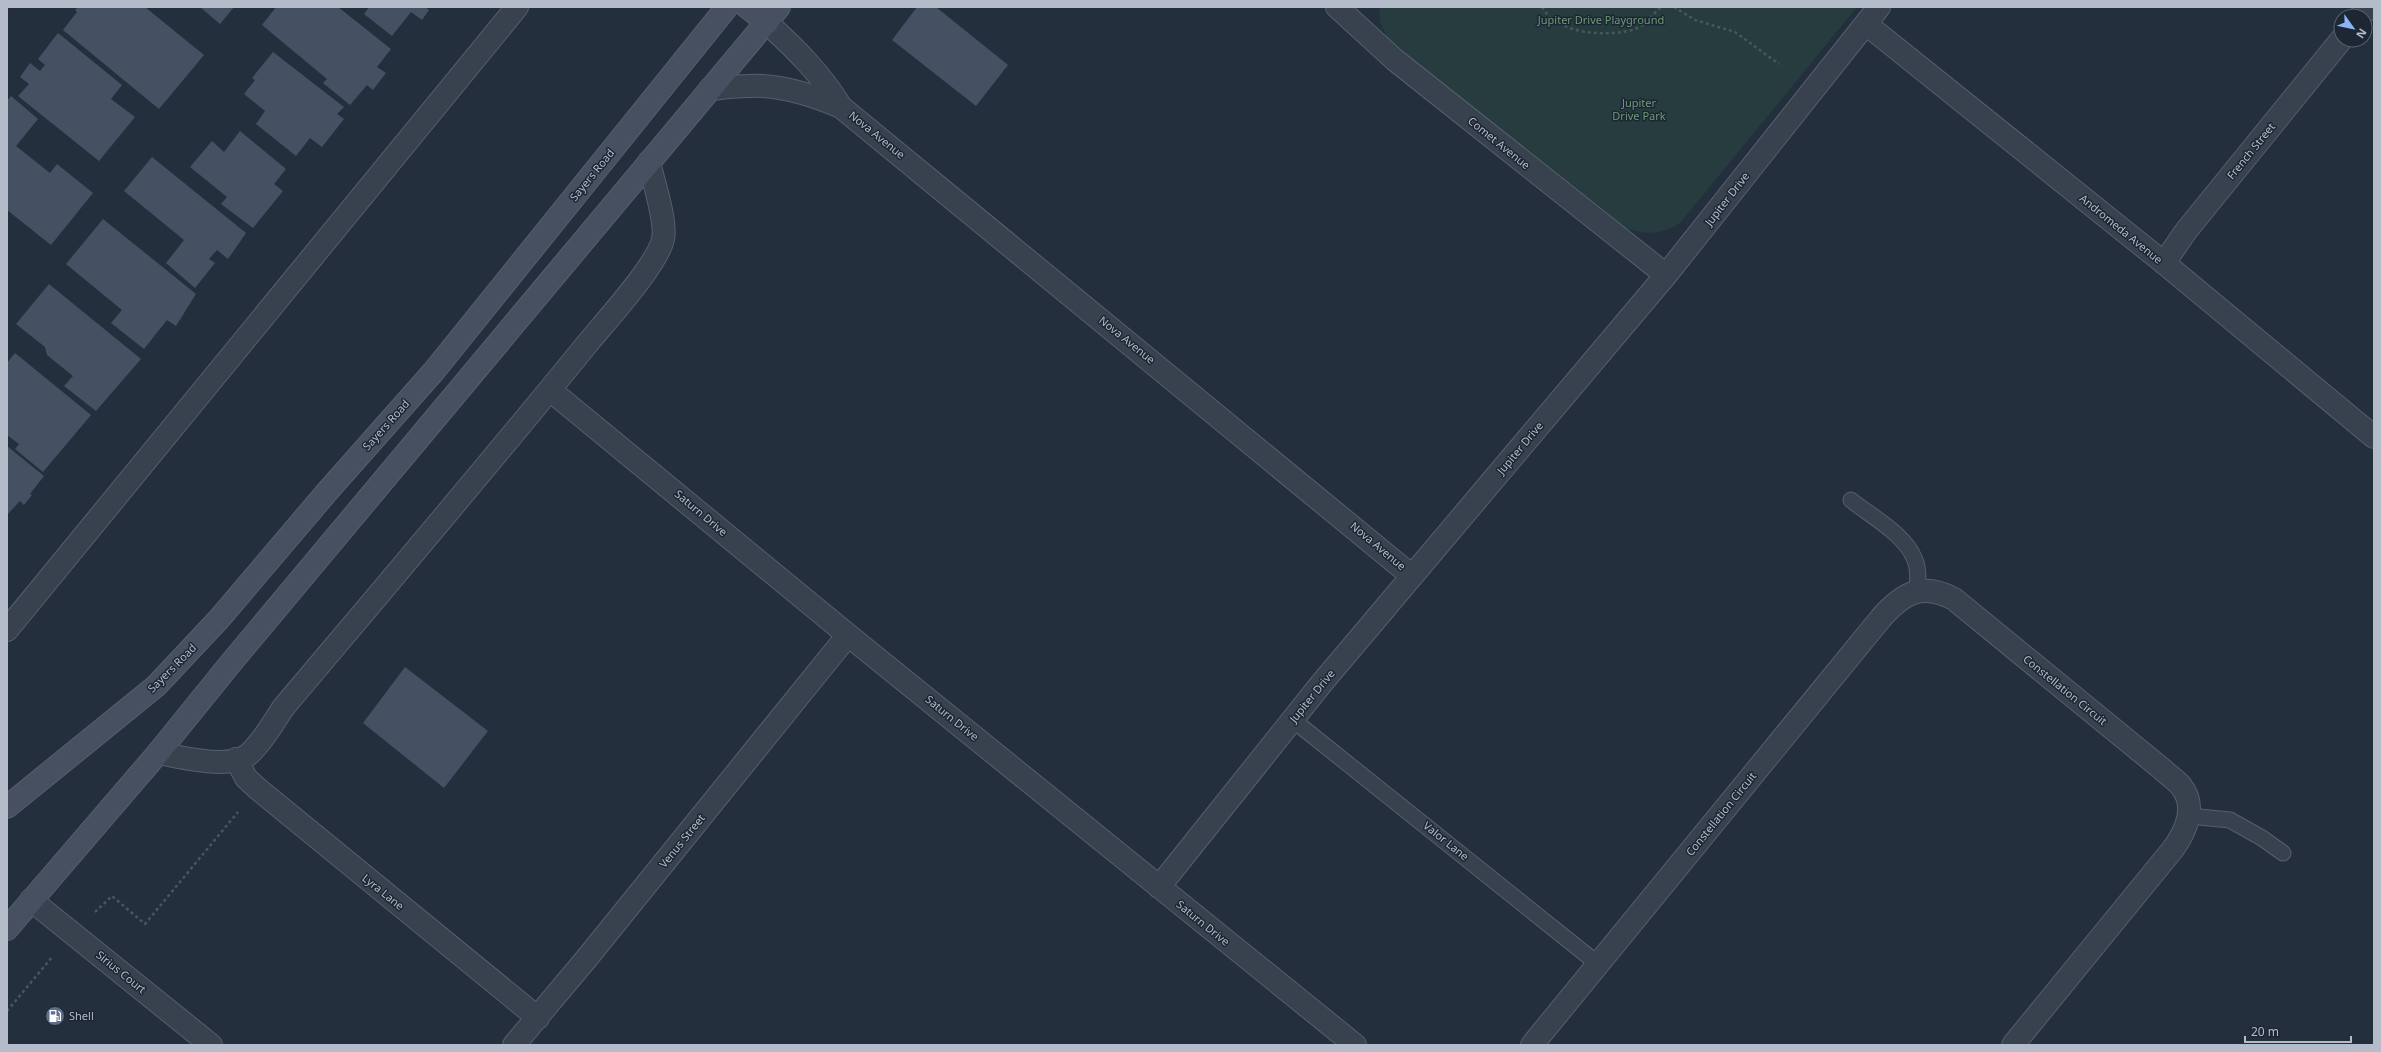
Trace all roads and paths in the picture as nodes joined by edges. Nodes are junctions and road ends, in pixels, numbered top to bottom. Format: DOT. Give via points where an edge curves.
graph roads {
  1 [pos="517,7"];
  2 [pos="728,7"];
  3 [pos="747,7"];
  4 [pos="1542,7"];
  5 [pos="1661,7"];
  6 [pos="1674,7"];
  7 [pos="1879,7"];
  8 [pos="1344,9"];
  9 [pos="773,15"];
  10 [pos="1866,24"];
  11 [pos="2335,48"];
  12 [pos="1779,64"];
  13 [pos="710,89"];
  14 [pos="841,107"];
  15 [pos="649,162"];
  16 [pos="2164,263"];
  17 [pos="1666,275"];
  18 [pos="550,390"];
  19 [pos="2374,437"];
  20 [pos="1851,500"];
  21 [pos="1412,576"];
  22 [pos="1917,591"];
  23 [pos="7,630"];
  24 [pos="848,635"];
  25 [pos="1293,720"];
  26 [pos="158,753"];
  27 [pos="236,760"];
  28 [pos="258,789"];
  29 [pos="7,807"];
  30 [pos="2189,816"];
  31 [pos="2283,853"];
  32 [pos="1159,887"];
  33 [pos="31,900"];
  34 [pos="7,929"];
  35 [pos="73,932"];
  36 [pos="1598,964"];
  37 [pos="7,1011"];
  38 [pos="538,1018"];
  39 [pos="211,1045"];
  40 [pos="514,1045"];
  41 [pos="1354,1045"];
  42 [pos="1532,1045"];
  43 [pos="2013,1045"];
  1 -- 23 [label="street"];
  2 -- 29 [label="main road, Sayers Road" via="434,371 326,493 220,619 156,686"];
  3 -- 9 [label="main road"];
  4 -- 5 [label="path" via="1547,17 1576,30 1598,34 1636,28"];
  6 -- 12 [label="path" via="1695,20 1735,32"];
  7 -- 10 [label="street, Jupiter Drive"];
  8 -- 17 [label="street, Comet Avenue" via="1395,60"];
  9 -- 13 [label="main road"];
  9 -- 14 [label="street, Nova Avenue" via="797,50 831,90"];
  10 -- 16 [label="street, Andromeda Avenue"];
  10 -- 17 [label="street, Jupiter Drive"];
  11 -- 16 [label="street, French Street" via="2186,231"];
  13 -- 14 [label="street, Nova Avenue" via="748,85 773,88 823,99"];
  13 -- 15 [label="main road"];
  14 -- 21 [label="street, Nova Avenue"];
  15 -- 18 [label="street" via="662,216 664,238 658,253"];
  15 -- 26 [label="main road"];
  16 -- 19 [label="street, Andromeda Avenue"];
  17 -- 21 [label="street, Jupiter Drive"];
  18 -- 24 [label="street, Saturn Drive"];
  18 -- 27 [label="street" via="283,708 250,754"];
  20 -- 22 [label="lane" via="1902,541 1915,560 1918,574"];
  21 -- 25 [label="street, Jupiter Drive"];
  22 -- 30 [label="street, Constellation Circuit" via="1933,591 1954,599 2150,759 2181,786 2189,805"];
  22 -- 36 [label="street, Constellation Circuit" via="1899,600 1880,618"];
  24 -- 32 [label="street, Saturn Drive"];
  24 -- 38 [label="street, Venus Street"];
  25 -- 32 [label="street, Jupiter Drive"];
  25 -- 36 [label="lane, Valor Lane"];
  26 -- 27 [label="street" via="218,763"];
  26 -- 33 [label="main road"];
  27 -- 28 [label="street, Lyra Lane" via="246,778"];
  28 -- 35 [label="path" via="145,924 112,896"];
  28 -- 38 [label="street, Lyra Lane"];
  30 -- 31 [label="lane" via="2230,820"];
  30 -- 43 [label="street" via="2185,830 2173,849"];
  32 -- 41 [label="street, Saturn Drive"];
  33 -- 34 [label="main road"];
  33 -- 35 [label="street, Sirius Court"];
  35 -- 37 [label="path"];
  35 -- 39 [label="street, Sirius Court"];
  36 -- 42 [label="street, Constellation Circuit"];
  38 -- 40 [label="street, Venus Street"];
}
